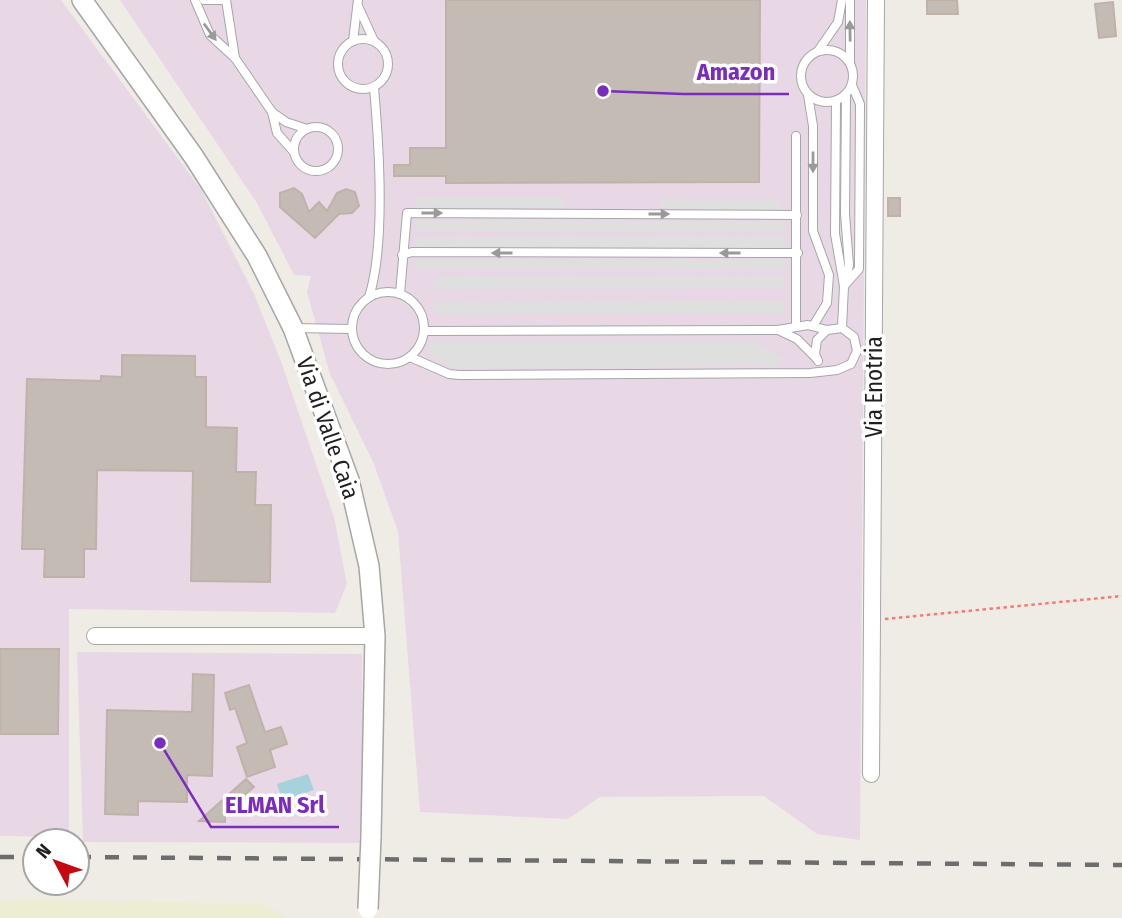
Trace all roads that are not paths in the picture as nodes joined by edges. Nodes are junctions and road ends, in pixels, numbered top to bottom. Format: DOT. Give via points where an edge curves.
graph roads {
  1 [pos="82,0"];
  2 [pos="195,0"];
  3 [pos="204,0"];
  4 [pos="225,0"];
  5 [pos="842,0"];
  6 [pos="849,0"];
  7 [pos="876,0"];
  8 [pos="358,3"];
  9 [pos="353,41"];
  10 [pos="374,41"];
  11 [pos="818,51"];
  12 [pos="235,58"];
  13 [pos="850,63"];
  14 [pos="852,85"];
  15 [pos="374,88"];
  16 [pos="808,94"];
  17 [pos="846,94"];
  18 [pos="836,101"];
  19 [pos="272,112"];
  20 [pos="307,129"];
  21 [pos="796,136"];
  22 [pos="293,152"];
  23 [pos="797,215"];
  24 [pos="798,253"];
  25 [pos="402,255"];
  26 [pos="844,286"];
  27 [pos="400,294"];
  28 [pos="369,297"];
  29 [pos="796,326"];
  30 [pos="813,326"];
  31 [pos="293,328"];
  32 [pos="842,328"];
  33 [pos="352,329"];
  34 [pos="778,330"];
  35 [pos="827,330"];
  36 [pos="424,331"];
  37 [pos="410,357"];
  38 [pos="818,361"];
  39 [pos="830,369"];
  40 [pos="95,636"];
  41 [pos="374,636"];
  42 [pos="871,774"];
  43 [pos="369,914"];
  1 -- 31 [label="street, Via di Valle Caia" via="201,168 257,256"];
  2 -- 12 [label="lane, one-way" via="210,35"];
  3 -- 4 [label="lane"];
  4 -- 12 [label="lane"];
  5 -- 11 [label="lane" via="838,22"];
  13 -- 6 [label="lane, one-way"];
  7 -- 42 [label="street, Via Enotria"];
  8 -- 9 [label="lane"];
  8 -- 10 [label="lane"];
  9 -- 10 [label="lane"];
  9 -- 15 [label="lane" via="342,50 339,72 352,88"];
  10 -- 15 [label="lane" via="385,51 389,65"];
  11 -- 13 [label="lane" via="840,52"];
  11 -- 16 [label="lane" via="802,66 801,82"];
  12 -- 19 [label="lane"];
  13 -- 14 [label="lane"];
  14 -- 17 [label="lane"];
  14 -- 26 [label="lane" via="859,104 859,269"];
  15 -- 28 [label="lane" via="379,143 378,243"];
  16 -- 18 [label="lane" via="821,102"];
  16 -- 30 [label="lane, one-way" via="813,126 813,231 830,275 827,303"];
  17 -- 18 [label="lane"];
  17 -- 26 [label="lane" via="849,265"];
  18 -- 26 [label="lane" via="835,234"];
  19 -- 20 [label="lane"];
  19 -- 22 [label="lane" via="277,134"];
  20 -- 22 [label="lane" via="297,138"];
  20 -- 22 [label="lane" via="321,128 332,135 338,147 335,161 325,170 311,171 299,164"];
  21 -- 23 [label="lane"];
  23 -- 24 [label="lane"];
  25 -- 23 [label="lane, one-way" via="407,213"];
  24 -- 25 [label="lane, one-way"];
  24 -- 29 [label="lane"];
  25 -- 27 [label="lane"];
  26 -- 32 [label="lane"];
  27 -- 28 [label="lane"];
  27 -- 36 [label="lane" via="417,306"];
  28 -- 33 [label="lane" via="357,310"];
  29 -- 30 [label="lane"];
  29 -- 34 [label="lane"];
  30 -- 35 [label="lane"];
  31 -- 33 [label="lane"];
  31 -- 41 [label="street, Via di Valle Caia" via="349,480 369,566"];
  32 -- 35 [label="lane"];
  32 -- 39 [label="lane" via="854,337 855,358 844,369"];
  33 -- 37 [label="lane" via="359,351 373,362 390,365"];
  34 -- 36 [label="lane"];
  34 -- 38 [label="lane" via="797,339"];
  35 -- 38 [label="lane" via="817,340"];
  36 -- 37 [label="lane"];
  37 -- 39 [label="lane" via="460,375 810,373"];
  38 -- 39 [label="lane"];
  40 -- 41 [label="street"];
  41 -- 43 [label="street, Via di Valle Caia, bridge"];
}
